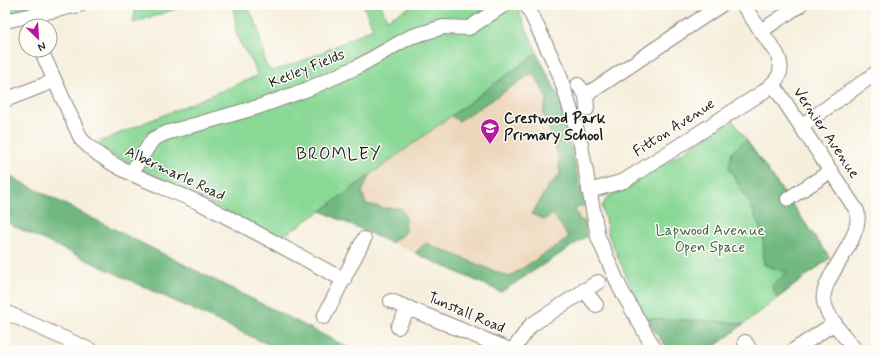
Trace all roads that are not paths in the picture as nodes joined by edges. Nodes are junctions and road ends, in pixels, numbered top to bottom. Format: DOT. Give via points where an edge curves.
graph roads {
  1 [pos="79,5"];
  2 [pos="504,5"];
  3 [pos="527,5"];
  4 [pos="721,5"];
  5 [pos="743,5"];
  6 [pos="800,5"];
  7 [pos="60,7"];
  8 [pos="36,18"];
  9 [pos="5,21"];
  10 [pos="18,21"];
  11 [pos="761,31"];
  12 [pos="44,58"];
  13 [pos="876,73"];
  14 [pos="54,81"];
  15 [pos="772,84"];
  16 [pos="5,100"];
  17 [pos="587,109"];
  18 [pos="800,126"];
  19 [pos="831,171"];
  20 [pos="131,173"];
  21 [pos="589,191"];
  22 [pos="798,197"];
  23 [pos="364,239"];
  24 [pos="344,280"];
  25 [pos="598,282"];
  26 [pos="584,290"];
  27 [pos="391,301"];
  28 [pos="596,305"];
  29 [pos="409,308"];
  30 [pos="5,312"];
  31 [pos="324,317"];
  32 [pos="836,323"];
  33 [pos="398,327"];
  34 [pos="90,350"];
  35 [pos="512,350"];
  36 [pos="655,350"];
  37 [pos="794,350"];
  38 [pos="855,350"];
  1 -- 7 [label="street"];
  2 -- 20 [label="street, Ketley Fields" via="469,28 443,27 410,37 357,67 308,89 258,107 166,133 153,139"];
  3 -- 21 [label="street" via="559,74 580,140"];
  4 -- 17 [label="street" via="582,90"];
  5 -- 11 [label="street"];
  6 -- 11 [label="street"];
  7 -- 8 [label="street"];
  9 -- 10 [label="street"];
  11 -- 15 [label="street" via="781,64 780,74"];
  12 -- 14 [label="street, Albermarle Road"];
  13 -- 18 [label="street"];
  14 -- 16 [label="street"];
  14 -- 20 [label="street, Albermarle Road" via="81,139 92,151"];
  15 -- 18 [label="street, Vernier Avenue"];
  15 -- 21 [label="street, Fitton Avenue" via="624,180"];
  18 -- 19 [label="street, Vernier Avenue"];
  19 -- 22 [label="street"];
  19 -- 32 [label="street, Vernier Avenue" via="855,208 858,221 826,288 823,300"];
  20 -- 24 [label="street, Albermarle Road" via="203,205"];
  21 -- 36 [label="street" via="598,236 620,288"];
  23 -- 24 [label="street"];
  24 -- 31 [label="street"];
  25 -- 26 [label="street"];
  26 -- 28 [label="street"];
  26 -- 35 [label="street" via="531,325"];
  27 -- 29 [label="street, Tunstall Road"];
  29 -- 33 [label="street, Tunstall Road"];
  29 -- 35 [label="street, Tunstall Road"];
  30 -- 34 [label="street"];
  32 -- 37 [label="street"];
  32 -- 38 [label="street, Vernier Avenue"];
}
